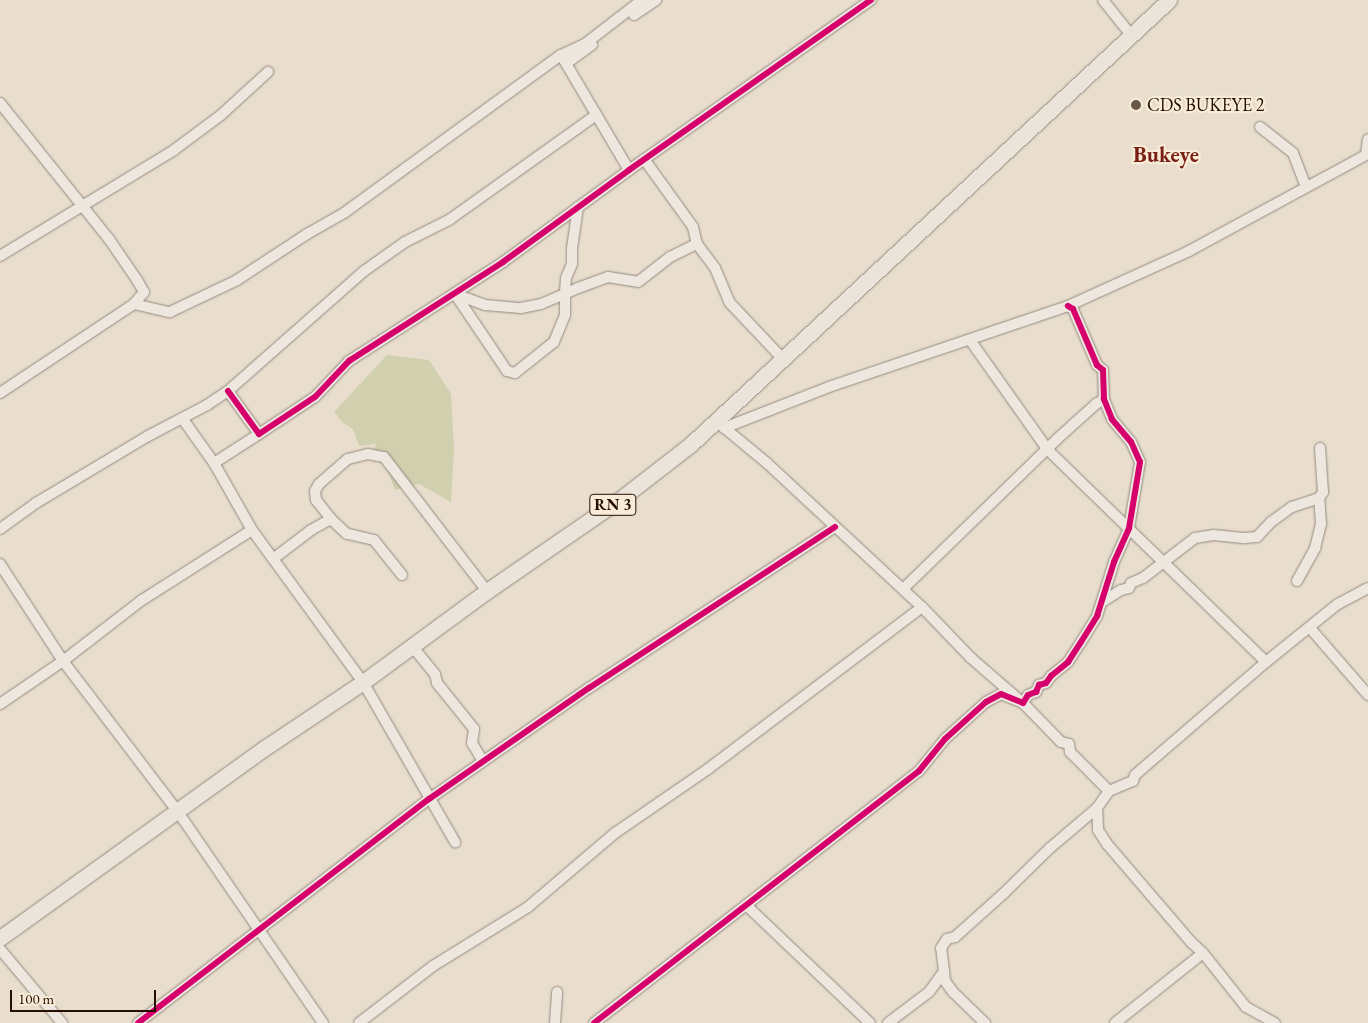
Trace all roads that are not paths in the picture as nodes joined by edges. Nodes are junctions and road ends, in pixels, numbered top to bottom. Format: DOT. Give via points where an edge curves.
graph roads {
  1 [pos="642,0"];
  2 [pos="656,0"];
  3 [pos="871,0"];
  4 [pos="1103,0"];
  5 [pos="1169,0"];
  6 [pos="1131,35"];
  7 [pos="564,59"];
  8 [pos="268,72"];
  9 [pos="0,103"];
  10 [pos="596,116"];
  11 [pos="1260,127"];
  12 [pos="1368,139"];
  13 [pos="1367,154"];
  14 [pos="644,159"];
  15 [pos="629,170"];
  16 [pos="1306,186"];
  17 [pos="82,205"];
  18 [pos="578,207"];
  19 [pos="697,244"];
  20 [pos="0,256"];
  21 [pos="455,294"];
  22 [pos="565,294"];
  23 [pos="134,304"];
  24 [pos="1068,306"];
  25 [pos="970,340"];
  26 [pos="783,359"];
  27 [pos="228,391"];
  28 [pos="0,393"];
  29 [pos="1104,399"];
  30 [pos="182,418"];
  31 [pos="721,424"];
  32 [pos="259,434"];
  33 [pos="1320,448"];
  34 [pos="1048,450"];
  35 [pos="214,463"];
  36 [pos="1319,498"];
  37 [pos="331,519"];
  38 [pos="835,527"];
  39 [pos="1129,528"];
  40 [pos="0,529"];
  41 [pos="252,530"];
  42 [pos="273,560"];
  43 [pos="1164,562"];
  44 [pos="0,564"];
  45 [pos="402,575"];
  46 [pos="1297,581"];
  47 [pos="1368,588"];
  48 [pos="903,590"];
  49 [pos="487,591"];
  50 [pos="1102,602"];
  51 [pos="922,607"];
  52 [pos="1310,628"];
  53 [pos="412,646"];
  54 [pos="63,661"];
  55 [pos="1266,662"];
  56 [pos="363,682"];
  57 [pos="1368,695"];
  58 [pos="1023,703"];
  59 [pos="0,704"];
  60 [pos="483,761"];
  61 [pos="1109,791"];
  62 [pos="429,799"];
  63 [pos="1097,808"];
  64 [pos="178,812"];
  65 [pos="455,842"];
  66 [pos="746,905"];
  67 [pos="258,929"];
  68 [pos="0,938"];
  69 [pos="0,949"];
  70 [pos="1203,953"];
  71 [pos="944,971"];
  72 [pos="557,992"];
  73 [pos="62,1023"];
  74 [pos="138,1023"];
  75 [pos="323,1023"];
  76 [pos="359,1023"];
  77 [pos="555,1023"];
  78 [pos="594,1023"];
  79 [pos="870,1023"];
  80 [pos="888,1023"];
  81 [pos="985,1023"];
  82 [pos="1115,1023"];
  83 [pos="1274,1023"];
  1 -- 7 [label="street"];
  2 -- 7 [label="street"];
  3 -- 14 [label="street"];
  4 -- 6 [label="street"];
  5 -- 6 [label="highway, RN 3"];
  6 -- 26 [label="highway, RN 3"];
  7 -- 10 [label="street"];
  7 -- 23 [label="street" via="344,213 236,280 170,312"];
  8 -- 17 [label="street" via="221,115 174,150"];
  9 -- 17 [label="street"];
  10 -- 15 [label="street"];
  10 -- 27 [label="street" via="449,220 405,242 364,271"];
  11 -- 16 [label="street" via="1293,153"];
  12 -- 13 [label="street"];
  13 -- 16 [label="street"];
  14 -- 15 [label="street"];
  14 -- 19 [label="street" via="693,227"];
  15 -- 18 [label="street"];
  16 -- 24 [label="street" via="1188,251"];
  17 -- 20 [label="street"];
  17 -- 23 [label="street" via="144,292"];
  18 -- 21 [label="street"];
  18 -- 22 [label="street"];
  19 -- 22 [label="street" via="670,257 638,282 608,277"];
  19 -- 26 [label="street" via="715,268 730,303"];
  21 -- 22 [label="street" via="485,305 521,308"];
  21 -- 22 [label="street" via="507,371 515,373 554,342 565,315"];
  21 -- 32 [label="street" via="349,361 316,397"];
  23 -- 28 [label="street"];
  24 -- 25 [label="street"];
  24 -- 29 [label="street" via="1073,309 1102,370"];
  25 -- 31 [label="street"];
  25 -- 34 [label="street"];
  26 -- 31 [label="highway, RN 3"];
  27 -- 30 [label="street"];
  27 -- 32 [label="street"];
  29 -- 34 [label="street"];
  29 -- 39 [label="street" via="1115,425 1131,442 1140,462"];
  30 -- 35 [label="street"];
  30 -- 40 [label="street" via="36,503"];
  31 -- 38 [label="street"];
  31 -- 49 [label="highway, RN 3" via="619,500"];
  32 -- 35 [label="street"];
  33 -- 36 [label="street" via="1323,492"];
  34 -- 39 [label="street"];
  34 -- 48 [label="street"];
  35 -- 41 [label="street"];
  36 -- 43 [label="street" via="1292,506 1270,522 1258,537 1214,535 1195,538"];
  36 -- 46 [label="street" via="1321,524 1315,548"];
  37 -- 42 [label="street" via="311,530"];
  37 -- 45 [label="street" via="347,534 374,540"];
  37 -- 49 [label="street" via="316,500 315,491 319,484 348,459 378,454 384,457"];
  38 -- 48 [label="street"];
  38 -- 60 [label="street"];
  39 -- 43 [label="street"];
  39 -- 50 [label="street"];
  41 -- 42 [label="street"];
  41 -- 54 [label="street" via="142,600"];
  42 -- 56 [label="street"];
  43 -- 50 [label="street" via="1131,583 1129,588"];
  43 -- 55 [label="street"];
  44 -- 54 [label="street"];
  47 -- 52 [label="street" via="1338,604"];
  48 -- 51 [label="street"];
  49 -- 53 [label="highway, RN 3"];
  50 -- 58 [label="street" via="1097,616 1068,662 1046,684 1039,685 1036,692 1028,695"];
  51 -- 58 [label="street" via="971,658"];
  51 -- 76 [label="street" via="716,763 615,833 528,907 433,966"];
  52 -- 55 [label="street"];
  52 -- 57 [label="street"];
  53 -- 56 [label="highway, RN 3"];
  53 -- 60 [label="street" via="474,728 472,743"];
  54 -- 59 [label="street"];
  54 -- 64 [label="street"];
  55 -- 61 [label="street" via="1135,775 1133,781"];
  56 -- 62 [label="street"];
  56 -- 64 [label="highway, RN 3" via="266,747"];
  58 -- 61 [label="street" via="1061,742 1068,744 1070,752"];
  58 -- 66 [label="street" via="1001,694 986,702 945,739 919,771"];
  60 -- 62 [label="street"];
  61 -- 63 [label="street"];
  62 -- 65 [label="street"];
  62 -- 67 [label="street"];
  63 -- 70 [label="street" via="1098,830 1107,844"];
  63 -- 71 [label="street" via="955,937 947,939 942,948"];
  64 -- 67 [label="street"];
  64 -- 68 [label="highway, RN 3"];
  66 -- 78 [label="street"];
  66 -- 79 [label="street"];
  67 -- 74 [label="street"];
  67 -- 75 [label="street"];
  69 -- 73 [label="street"];
  70 -- 82 [label="street"];
  70 -- 83 [label="street" via="1246,1007"];
  71 -- 80 [label="street" via="929,992"];
  71 -- 81 [label="street" via="945,980 953,992"];
  72 -- 77 [label="street"];
}
